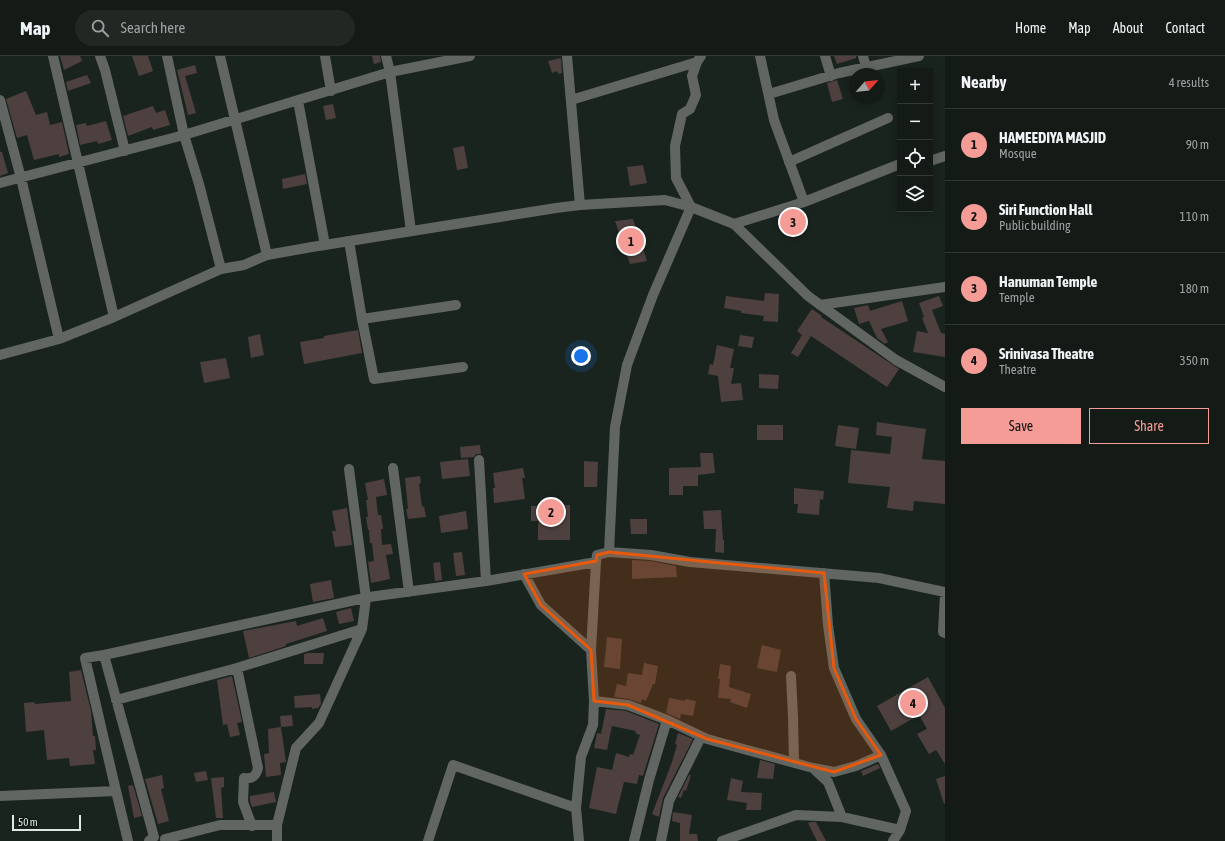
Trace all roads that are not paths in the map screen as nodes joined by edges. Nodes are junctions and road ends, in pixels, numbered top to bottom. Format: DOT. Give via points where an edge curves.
graph roads {
  1 [pos="53,56"];
  2 [pos="100,56"];
  3 [pos="168,56"];
  4 [pos="220,56"];
  5 [pos="325,56"];
  6 [pos="386,56"];
  7 [pos="470,56"];
  8 [pos="567,56"];
  9 [pos="760,56"];
  10 [pos="825,56"];
  11 [pos="863,56"];
  12 [pos="919,56"];
  13 [pos="699,59"];
  14 [pos="866,67"];
  15 [pos="390,72"];
  16 [pos="831,76"];
  17 [pos="331,91"];
  18 [pos="769,94"];
  19 [pos="0,100"];
  20 [pos="571,100"];
  21 [pos="298,101"];
  22 [pos="888,118"];
  23 [pos="236,119"];
  24 [pos="184,135"];
  25 [pos="125,151"];
  26 [pos="945,156"];
  27 [pos="933,160"];
  28 [pos="789,162"];
  29 [pos="79,163"];
  30 [pos="897,165"];
  31 [pos="21,178"];
  32 [pos="0,183"];
  33 [pos="804,202"];
  34 [pos="580,205"];
  35 [pos="691,207"];
  36 [pos="734,224"];
  37 [pos="411,231"];
  38 [pos="349,241"];
  39 [pos="325,245"];
  40 [pos="268,255"];
  41 [pos="222,269"];
  42 [pos="945,287"];
  43 [pos="456,305"];
  44 [pos="820,305"];
  45 [pos="114,317"];
  46 [pos="362,319"];
  47 [pos="59,338"];
  48 [pos="0,355"];
  49 [pos="463,367"];
  50 [pos="945,387"];
  51 [pos="479,460"];
  52 [pos="393,468"];
  53 [pos="349,469"];
  54 [pos="609,552"];
  55 [pos="596,562"];
  56 [pos="824,573"];
  57 [pos="524,574"];
  58 [pos="486,581"];
  59 [pos="409,592"];
  60 [pos="945,593"];
  61 [pos="366,598"];
  62 [pos="362,629"];
  63 [pos="945,633"];
  64 [pos="591,650"];
  65 [pos="104,655"];
  66 [pos="238,668"];
  67 [pos="791,676"];
  68 [pos="116,700"];
  69 [pos="594,701"];
  70 [pos="667,720"];
  71 [pos="701,737"];
  72 [pos="881,755"];
  73 [pos="794,763"];
  74 [pos="813,768"];
  75 [pos="116,790"];
  76 [pos="0,796"];
  77 [pos="576,808"];
  78 [pos="842,817"];
  79 [pos="277,825"];
  80 [pos="252,826"];
  81 [pos="900,830"];
  82 [pos="152,839"];
  83 [pos="165,840"];
  84 [pos="128,841"];
  85 [pos="277,841"];
  86 [pos="428,841"];
  87 [pos="580,841"];
  88 [pos="634,841"];
  89 [pos="661,841"];
  90 [pos="722,841"];
  91 [pos="893,841"];
  1 -- 29 [label="street"];
  2 -- 25 [label="street"];
  3 -- 24 [label="street"];
  4 -- 23 [label="street"];
  5 -- 17 [label="street"];
  6 -- 15 [label="street"];
  7 -- 15 [label="street"];
  8 -- 20 [label="street"];
  9 -- 18 [label="street"];
  10 -- 16 [label="street"];
  11 -- 14 [label="street"];
  12 -- 14 [label="street"];
  13 -- 20 [label="street"];
  13 -- 35 [label="street" via="692,76 696,95 690,109 682,114 675,146 676,178"];
  14 -- 16 [label="street"];
  15 -- 17 [label="street"];
  15 -- 37 [label="street"];
  16 -- 18 [label="street"];
  17 -- 21 [label="street"];
  18 -- 28 [label="street" via="774,120"];
  19 -- 31 [label="street"];
  20 -- 34 [label="street"];
  21 -- 23 [label="street"];
  21 -- 39 [label="street"];
  22 -- 28 [label="street"];
  23 -- 24 [label="street"];
  23 -- 40 [label="street"];
  24 -- 25 [label="street"];
  24 -- 41 [label="street"];
  25 -- 29 [label="street"];
  26 -- 27 [label="street"];
  28 -- 33 [label="street"];
  29 -- 31 [label="street"];
  29 -- 45 [label="street"];
  30 -- 33 [label="street"];
  31 -- 32 [label="street"];
  31 -- 47 [label="street"];
  33 -- 36 [label="street"];
  34 -- 35 [label="street" via="665,200"];
  34 -- 37 [label="street"];
  35 -- 36 [label="street"];
  35 -- 54 [label="street" via="653,295 628,365 615,427"];
  36 -- 44 [label="street"];
  37 -- 38 [label="street"];
  38 -- 39 [label="street"];
  38 -- 46 [label="street"];
  39 -- 40 [label="street"];
  40 -- 41 [label="street" via="244,265"];
  41 -- 45 [label="street"];
  42 -- 44 [label="street"];
  43 -- 46 [label="street"];
  44 -- 50 [label="street" via="896,360"];
  45 -- 47 [label="street"];
  46 -- 49 [label="street" via="374,379"];
  47 -- 48 [label="street"];
  51 -- 58 [label="street"];
  52 -- 59 [label="street"];
  53 -- 61 [label="street"];
  54 -- 55 [label="street" via="597,555"];
  54 -- 56 [label="street" via="651,554 690,562"];
  55 -- 57 [label="street"];
  55 -- 64 [label="street"];
  56 -- 60 [label="street" via="879,578"];
  56 -- 72 [label="street" via="834,668 856,719"];
  57 -- 58 [label="street"];
  57 -- 64 [label="street" via="541,605"];
  58 -- 59 [label="street"];
  59 -- 61 [label="street"];
  60 -- 63 [label="street"];
  61 -- 62 [label="street"];
  61 -- 65 [label="street"];
  62 -- 66 [label="street"];
  62 -- 79 [label="street" via="319,723 296,748"];
  64 -- 69 [label="street"];
  65 -- 68 [label="street"];
  65 -- 75 [label="street" via="85,658"];
  66 -- 68 [label="street"];
  66 -- 80 [label="street" via="258,768 254,776 244,778 243,802"];
  67 -- 73 [label="street"];
  68 -- 82 [label="street"];
  69 -- 70 [label="street" via="628,705"];
  69 -- 77 [label="street" via="593,725 581,757"];
  70 -- 71 [label="street"];
  70 -- 88 [label="street"];
  71 -- 73 [label="street"];
  71 -- 89 [label="street" via="669,801"];
  72 -- 74 [label="street" via="834,772"];
  72 -- 81 [label="street" via="906,811"];
  73 -- 74 [label="street"];
  74 -- 78 [label="street" via="828,782"];
  75 -- 76 [label="street"];
  75 -- 84 [label="street"];
  77 -- 86 [label="street" via="453,765"];
  77 -- 87 [label="street"];
  78 -- 81 [label="street"];
  78 -- 90 [label="street" via="796,815"];
  79 -- 80 [label="street"];
  79 -- 85 [label="street"];
  80 -- 83 [label="street" via="220,825"];
  81 -- 91 [label="street"];
  82 -- 83 [label="street" via="160,836"];
}
